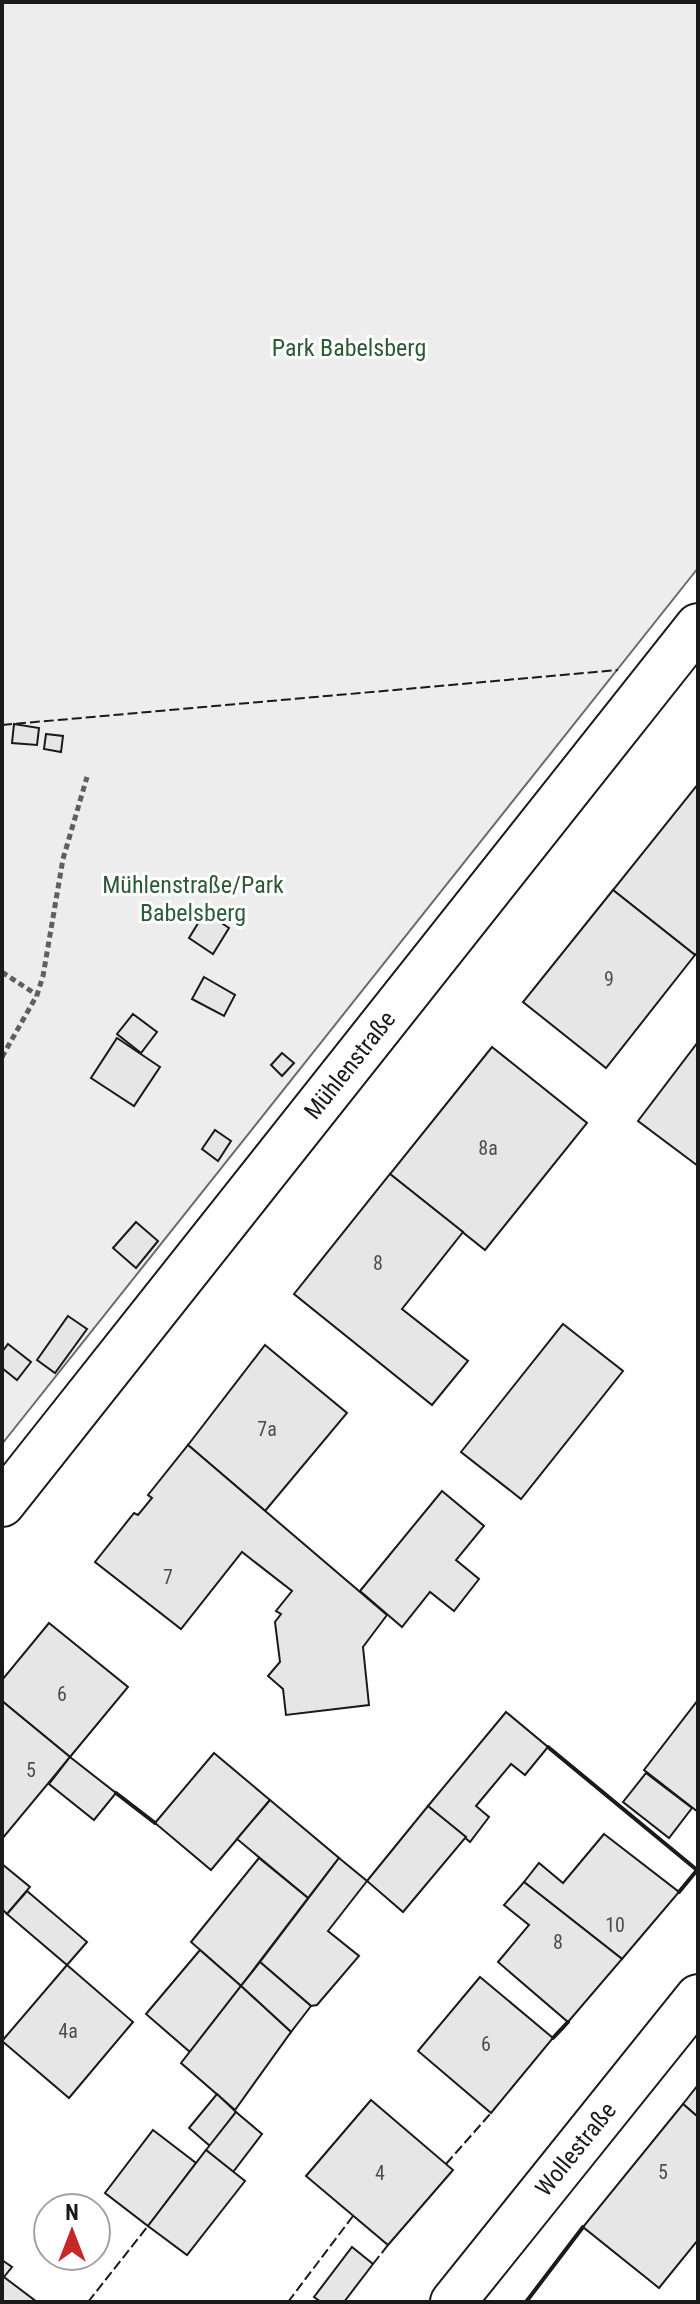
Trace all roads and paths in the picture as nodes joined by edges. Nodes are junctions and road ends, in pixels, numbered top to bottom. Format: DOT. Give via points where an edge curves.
graph roads {
  1 [pos="698,626"];
  2 [pos="87,777"];
  3 [pos="2,972"];
  4 [pos="37,995"];
  5 [pos="2,1057"];
  6 [pos="2,1504"];
  7 [pos="698,1997"];
  8 [pos="453,2302"];
  1 -- 6 [label="street, Mühlenstraße"];
  2 -- 4 [label="path" via="63,859"];
  3 -- 4 [label="path"];
  4 -- 5 [label="path"];
  7 -- 8 [label="street, Wollestraße"];
}
